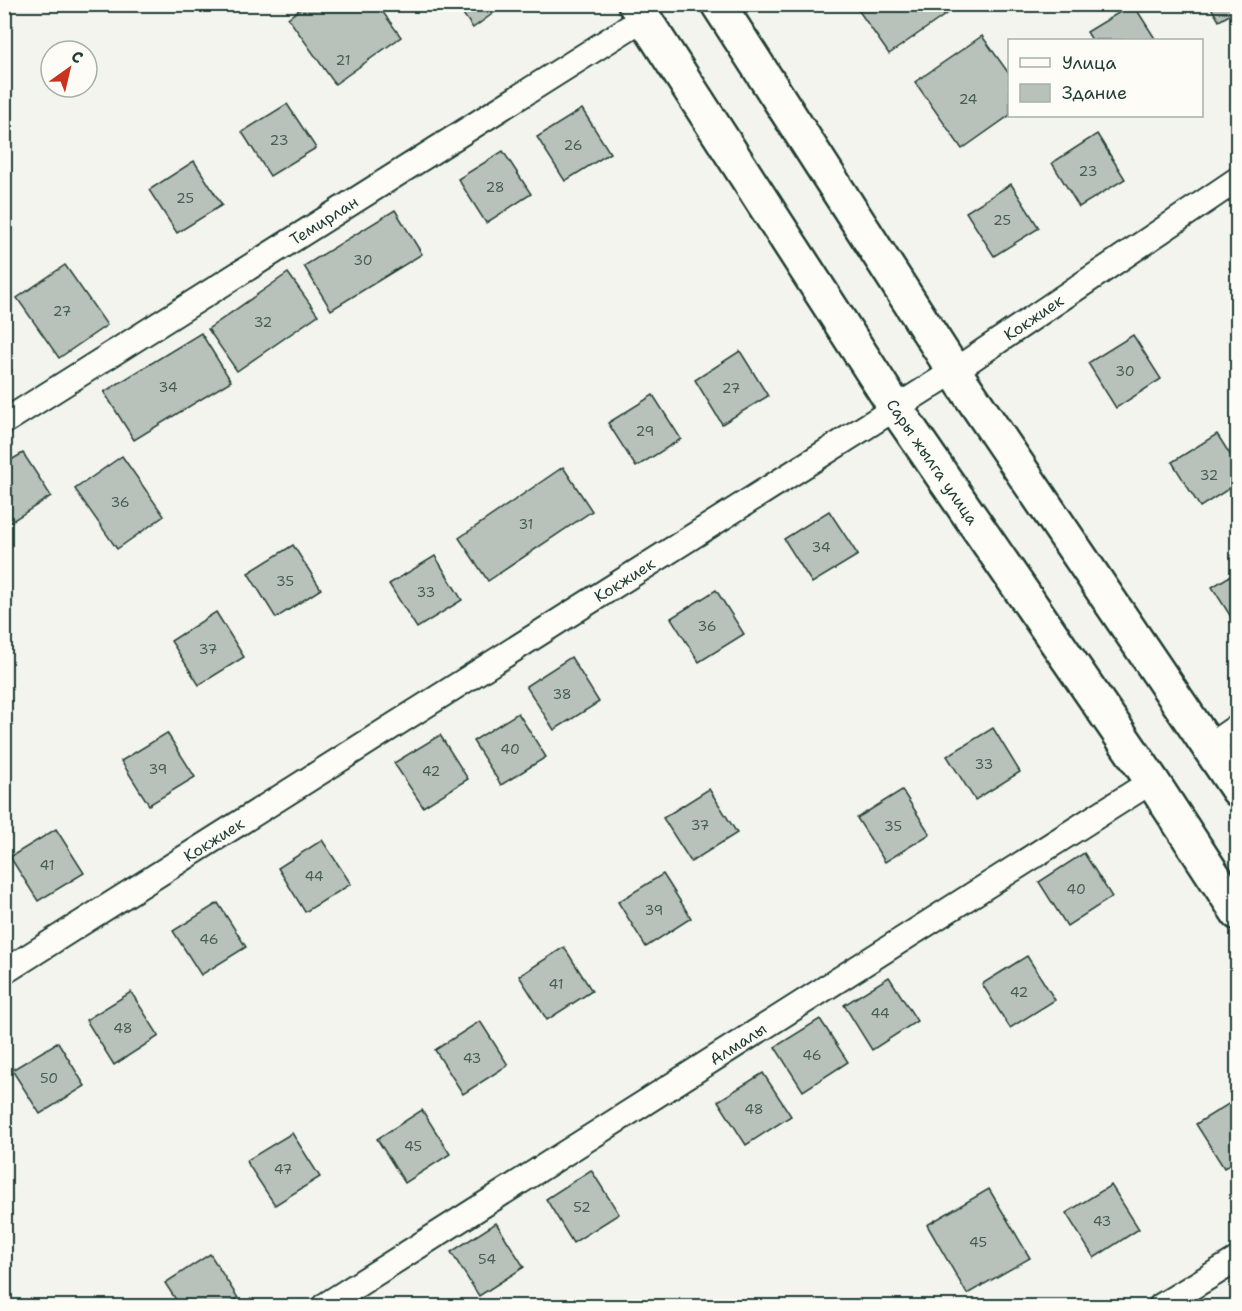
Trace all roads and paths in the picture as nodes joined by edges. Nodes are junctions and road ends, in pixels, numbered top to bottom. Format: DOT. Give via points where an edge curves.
graph roads {
  1 [pos="718,4"];
  2 [pos="639,11"];
  3 [pos="1238,179"];
  4 [pos="954,371"];
  5 [pos="895,407"];
  6 [pos="4,422"];
  7 [pos="1238,726"];
  8 [pos="1209,746"];
  9 [pos="1152,782"];
  10 [pos="1238,790"];
  11 [pos="1238,914"];
  12 [pos="4,972"];
  13 [pos="1238,1259"];
  14 [pos="324,1306"];
  15 [pos="1161,1306"];
  1 -- 4 [label="street"];
  2 -- 5 [label="street, Сары жылга улица"];
  2 -- 6 [label="street, Темирлан"];
  3 -- 4 [label="street, Кокжиек"];
  4 -- 5 [label="street, Кокжиек"];
  4 -- 8 [label="street"];
  5 -- 9 [label="street, Сары жылга улица"];
  5 -- 12 [label="street, Кокжиек"];
  7 -- 8 [label="street"];
  8 -- 10 [label="street"];
  9 -- 11 [label="street, Сары жылга улица"];
  9 -- 14 [label="street, Алмалы"];
  13 -- 15 [label="street"];
}
